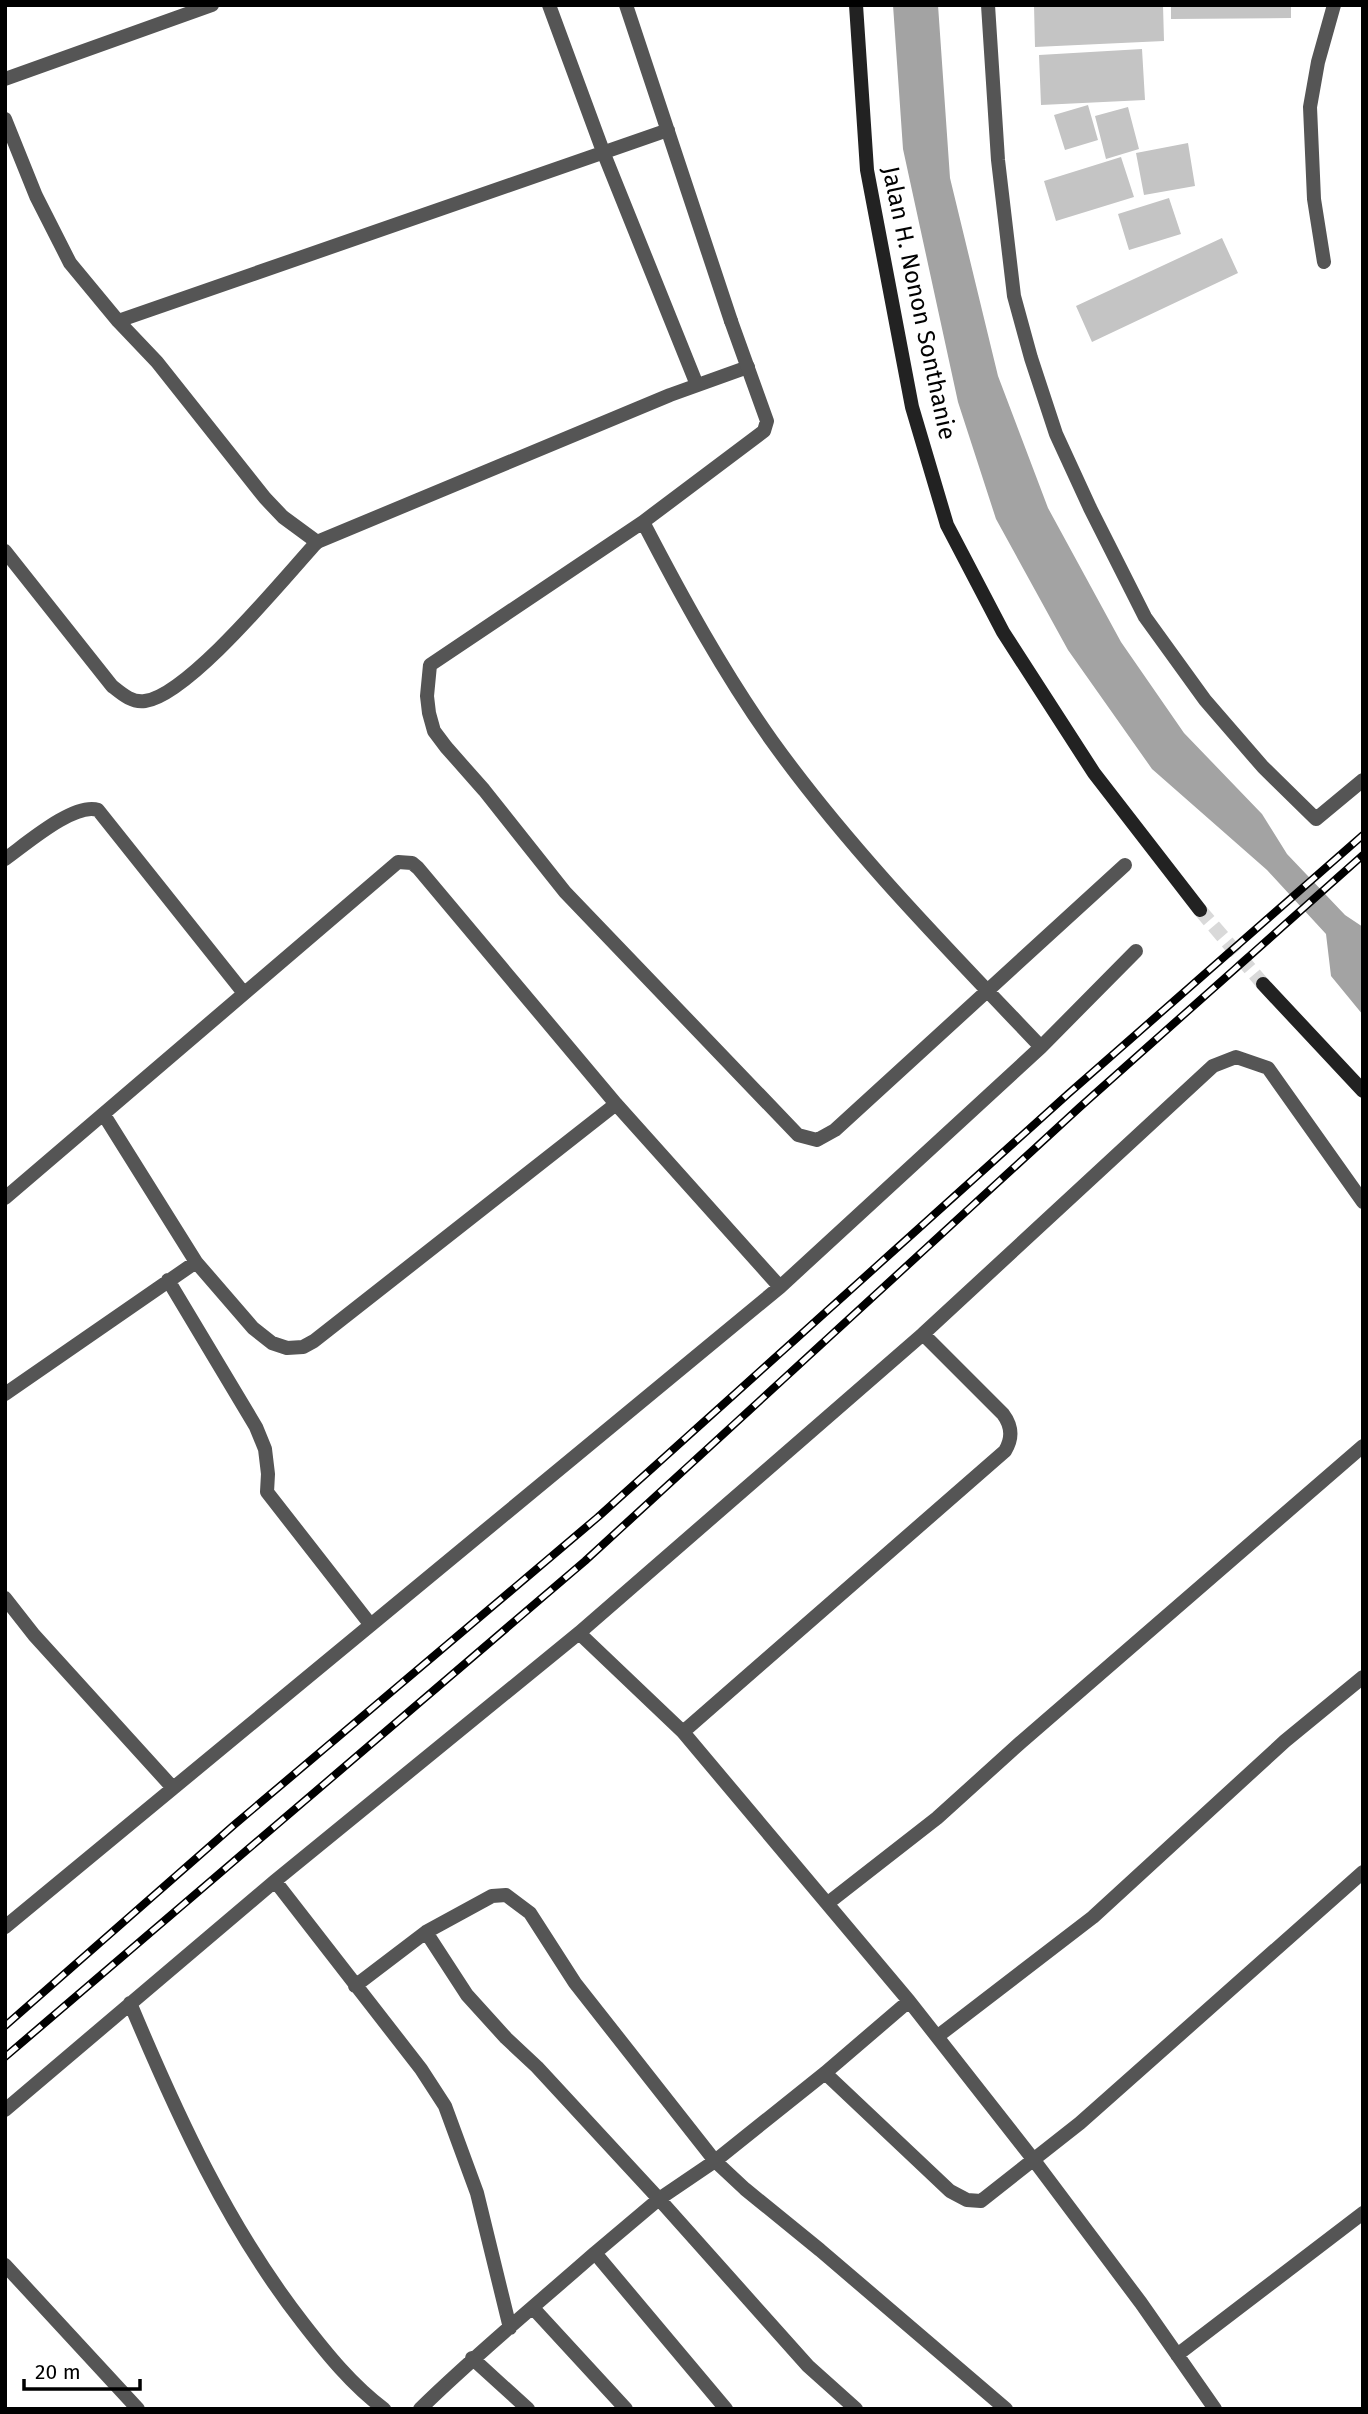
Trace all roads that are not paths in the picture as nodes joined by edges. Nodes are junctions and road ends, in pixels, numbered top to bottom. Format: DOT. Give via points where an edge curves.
graph roads {
  1 [pos="212,5"];
  2 [pos="549,5"];
  3 [pos="626,5"];
  4 [pos="856,5"];
  5 [pos="988,5"];
  6 [pos="1334,5"];
  7 [pos="5,79"];
  8 [pos="5,119"];
  9 [pos="668,130"];
  10 [pos="604,154"];
  11 [pos="1324,262"];
  12 [pos="118,321"];
  13 [pos="748,367"];
  14 [pos="697,385"];
  15 [pos="643,522"];
  16 [pos="317,542"];
  17 [pos="5,551"];
  18 [pos="1363,780"];
  19 [pos="5,859"];
  20 [pos="1125,865"];
  21 [pos="1200,909"];
  22 [pos="1136,951"];
  23 [pos="1263,984"];
  24 [pos="986,990"];
  25 [pos="243,992"];
  26 [pos="1041,1047"];
  27 [pos="1363,1091"];
  28 [pos="616,1104"];
  29 [pos="104,1115"];
  30 [pos="5,1198"];
  31 [pos="1363,1202"];
  32 [pos="196,1262"];
  33 [pos="168,1280"];
  34 [pos="780,1287"];
  35 [pos="923,1334"];
  36 [pos="5,1394"];
  37 [pos="1363,1446"];
  38 [pos="5,1598"];
  39 [pos="370,1624"];
  40 [pos="579,1633"];
  41 [pos="1363,1676"];
  42 [pos="683,1732"];
  43 [pos="173,1788"];
  44 [pos="1362,1875"];
  45 [pos="275,1881"];
  46 [pos="828,1903"];
  47 [pos="5,1927"];
  48 [pos="426,1932"];
  49 [pos="355,1986"];
  50 [pos="909,2001"];
  51 [pos="130,2003"];
  52 [pos="938,2036"];
  53 [pos="825,2073"];
  54 [pos="5,2110"];
  55 [pos="1033,2159"];
  56 [pos="715,2161"];
  57 [pos="659,2199"];
  58 [pos="1363,2213"];
  59 [pos="595,2253"];
  60 [pos="5,2265"];
  61 [pos="533,2308"];
  62 [pos="510,2328"];
  63 [pos="1177,2354"];
  64 [pos="472,2358"];
  65 [pos="138,2409"];
  66 [pos="384,2409"];
  67 [pos="420,2409"];
  68 [pos="528,2409"];
  69 [pos="626,2409"];
  70 [pos="726,2409"];
  71 [pos="856,2409"];
  72 [pos="1006,2409"];
  73 [pos="1215,2409"];
  1 -- 7 [label="street"];
  2 -- 10 [label="street"];
  3 -- 9 [label="street"];
  4 -- 21 [label="street, Jalan H. Nonon Sonthanie" via="867,170 912,407 947,525 1003,632 1087,763"];
  5 -- 18 [label="street" via="1014,296 1056,434 1096,521 1145,617 1205,700 1316,819"];
  6 -- 11 [label="street" via="1310,107 1314,199"];
  8 -- 12 [label="street" via="64,252"];
  9 -- 10 [label="street"];
  9 -- 13 [label="street"];
  10 -- 12 [label="street"];
  10 -- 14 [label="street"];
  12 -- 16 [label="street" via="157,362 265,498"];
  13 -- 14 [label="street"];
  13 -- 15 [label="street" via="767,421 764,431"];
  14 -- 16 [label="street"];
  15 -- 24 [label="street" via="694,619 772,740 845,835"];
  15 -- 24 [label="street" via="430,665 427,696 434,731 565,892 798,1135 817,1140 827,1136"];
  16 -- 17 [label="street" via="217,652 161,696 146,701 135,701 113,686"];
  19 -- 25 [label="street" via="65,817 86,808 98,810"];
  20 -- 24 [label="street"];
  22 -- 26 [label="street"];
  23 -- 27 [label="street"];
  24 -- 26 [label="street"];
  25 -- 28 [label="street" via="397,862 412,863"];
  25 -- 29 [label="street"];
  26 -- 34 [label="street"];
  28 -- 32 [label="street" via="303,1347 272,1343 253,1328"];
  28 -- 34 [label="street"];
  29 -- 30 [label="street"];
  29 -- 32 [label="street"];
  31 -- 35 [label="street" via="1268,1068 1236,1057 1213,1066"];
  32 -- 33 [label="street"];
  33 -- 36 [label="street"];
  33 -- 39 [label="street" via="256,1427 265,1449 267,1492"];
  34 -- 39 [label="street"];
  35 -- 40 [label="street"];
  35 -- 42 [label="street" via="1003,1414 1011,1429 1010,1444"];
  37 -- 46 [label="street" via="937,1818"];
  38 -- 43 [label="street"];
  39 -- 43 [label="street"];
  40 -- 42 [label="street"];
  40 -- 45 [label="street"];
  41 -- 52 [label="street" via="1093,1917"];
  42 -- 46 [label="street"];
  43 -- 47 [label="street"];
  44 -- 55 [label="street"];
  45 -- 49 [label="street"];
  45 -- 51 [label="street"];
  46 -- 50 [label="street"];
  48 -- 49 [label="street"];
  48 -- 56 [label="street" via="492,1896 506,1895 524,1908 582,1992"];
  48 -- 57 [label="street" via="467,1995"];
  49 -- 62 [label="street" via="445,2106 477,2193"];
  50 -- 52 [label="street"];
  50 -- 53 [label="street"];
  51 -- 54 [label="street"];
  51 -- 66 [label="street" via="169,2098 246,2242 330,2358"];
  52 -- 55 [label="street"];
  53 -- 55 [label="street" via="950,2191 967,2200 982,2201"];
  53 -- 56 [label="street"];
  55 -- 63 [label="street"];
  56 -- 57 [label="street"];
  56 -- 72 [label="street"];
  57 -- 59 [label="street"];
  57 -- 71 [label="street" via="808,2366"];
  58 -- 63 [label="street"];
  59 -- 61 [label="street"];
  59 -- 70 [label="street"];
  60 -- 65 [label="street"];
  61 -- 62 [label="street"];
  61 -- 69 [label="street"];
  62 -- 64 [label="street"];
  63 -- 73 [label="street"];
  64 -- 67 [label="street"];
  64 -- 68 [label="street"];
}
